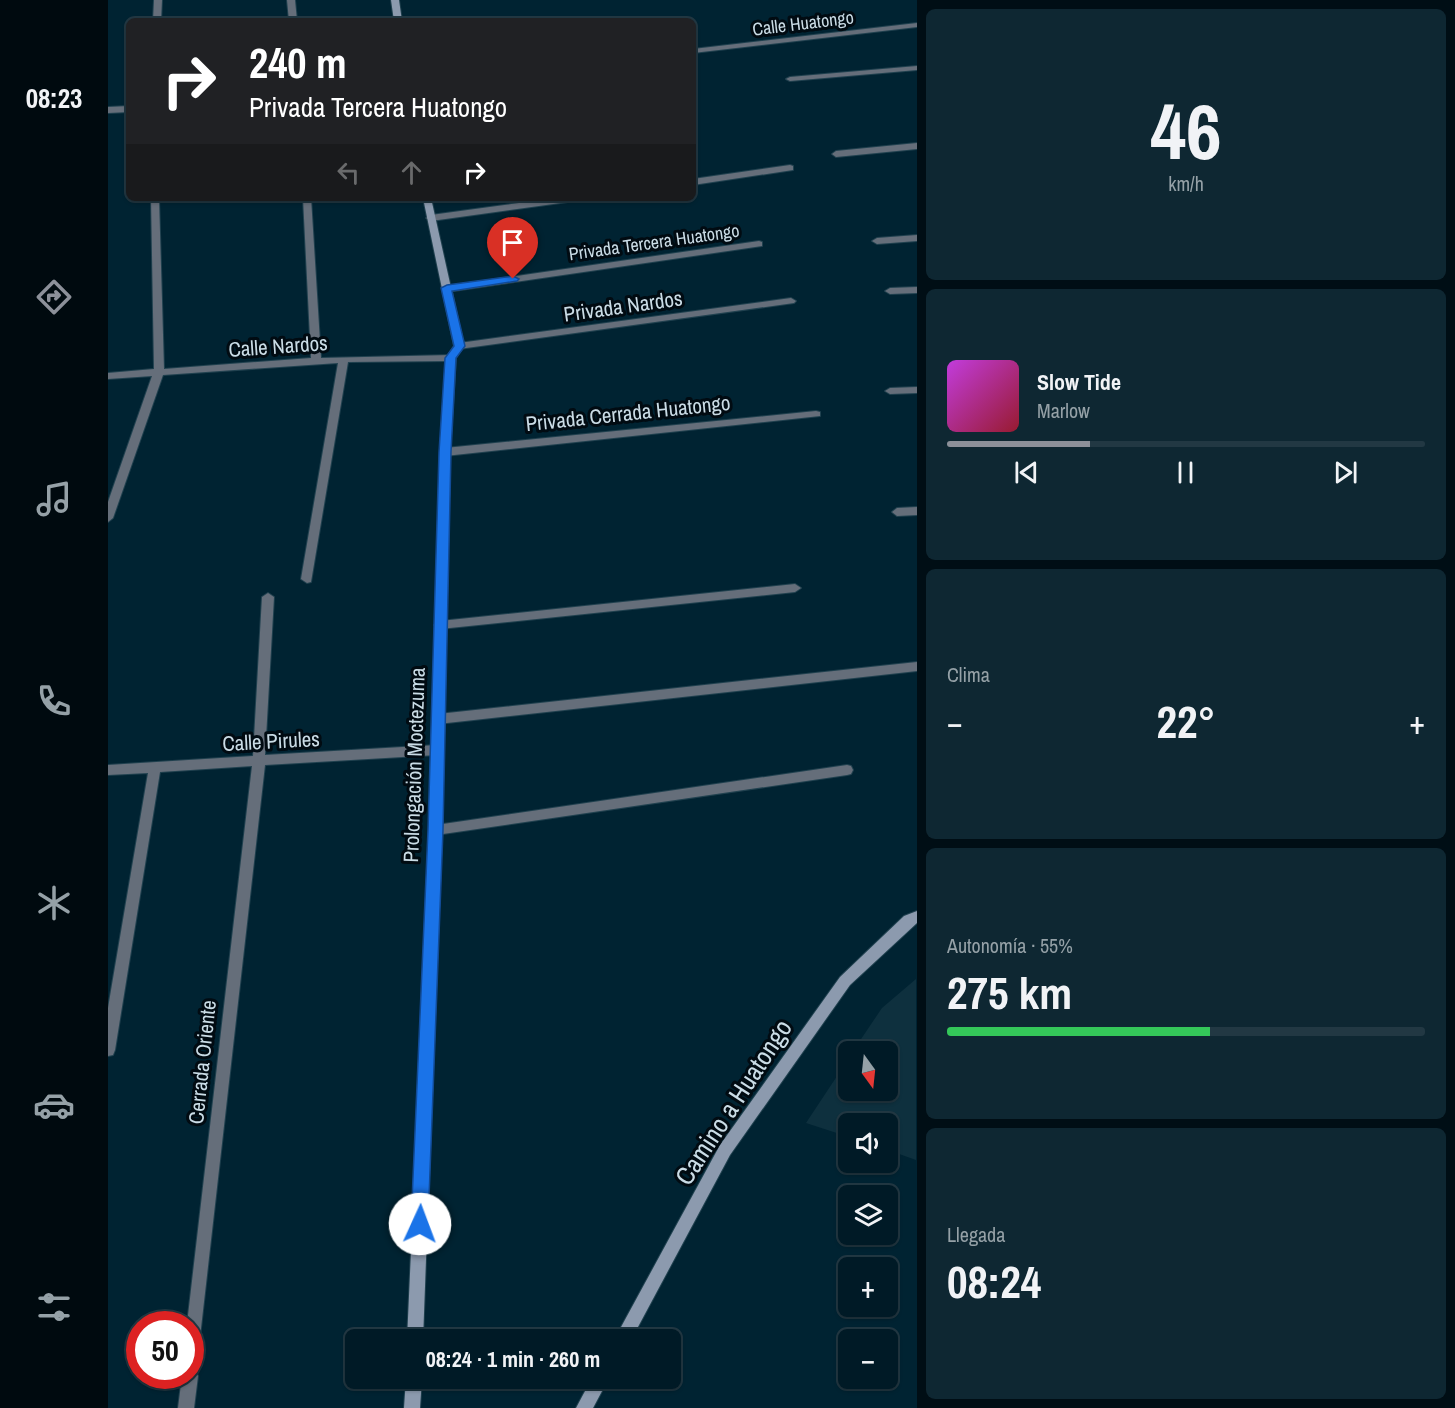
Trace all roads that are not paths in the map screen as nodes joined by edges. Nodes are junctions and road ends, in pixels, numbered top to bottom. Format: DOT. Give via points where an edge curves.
graph roads {
  1 [pos="158,0"];
  2 [pos="291,0"];
  3 [pos="395,0"];
  4 [pos="157,18"];
  5 [pos="293,18"];
  6 [pos="398,18"];
  7 [pos="916,25"];
  8 [pos="696,51"];
  9 [pos="916,68"];
  10 [pos="790,79"];
  11 [pos="126,109"];
  12 [pos="108,110"];
  13 [pos="916,146"];
  14 [pos="836,154"];
  15 [pos="790,168"];
  16 [pos="696,182"];
  17 [pos="155,201"];
  18 [pos="307,201"];
  19 [pos="428,201"];
  20 [pos="553,201"];
  21 [pos="431,218"];
  22 [pos="916,238"];
  23 [pos="877,241"];
  24 [pos="759,244"];
  25 [pos="447,288"];
  26 [pos="916,290"];
  27 [pos="890,291"];
  28 [pos="791,301"];
  29 [pos="459,346"];
  30 [pos="450,358"];
  31 [pos="344,359"];
  32 [pos="316,361"];
  33 [pos="159,371"];
  34 [pos="108,376"];
  35 [pos="916,390"];
  36 [pos="890,391"];
  37 [pos="816,414"];
  38 [pos="445,452"];
  39 [pos="916,511"];
  40 [pos="897,512"];
  41 [pos="108,518"];
  42 [pos="308,579"];
  43 [pos="795,588"];
  44 [pos="268,597"];
  45 [pos="440,626"];
  46 [pos="916,666"];
  47 [pos="438,720"];
  48 [pos="437,750"];
  49 [pos="259,761"];
  50 [pos="155,767"];
  51 [pos="108,770"];
  52 [pos="847,770"];
  53 [pos="436,830"];
  54 [pos="916,917"];
  55 [pos="108,1050"];
  56 [pos="196,1311"];
  57 [pos="415,1329"];
  58 [pos="628,1329"];
  59 [pos="188,1389"];
  60 [pos="413,1389"];
  61 [pos="595,1389"];
  62 [pos="186,1408"];
  63 [pos="412,1408"];
  64 [pos="585,1408"];
  1 -- 4 [label="street"];
  2 -- 5 [label="street"];
  3 -- 6 [label="main road"];
  7 -- 8 [label="street, Calle Huatongo"];
  9 -- 10 [label="street"];
  11 -- 12 [label="street"];
  13 -- 14 [label="street"];
  15 -- 16 [label="street"];
  17 -- 33 [label="street"];
  18 -- 32 [label="street"];
  19 -- 21 [label="main road"];
  20 -- 21 [label="street"];
  21 -- 25 [label="main road"];
  22 -- 23 [label="street"];
  24 -- 25 [label="street, Privada Tercera Huatongo"];
  25 -- 29 [label="main road"];
  26 -- 27 [label="street"];
  28 -- 29 [label="street, Privada Nardos"];
  29 -- 30 [label="main road"];
  30 -- 31 [label="street, Calle Nardos"];
  30 -- 38 [label="main road, Prolongación Moctezuma"];
  31 -- 32 [label="street, Calle Nardos"];
  31 -- 42 [label="street"];
  32 -- 33 [label="street, Calle Nardos"];
  33 -- 34 [label="street, Calle Nardos"];
  33 -- 41 [label="street"];
  35 -- 36 [label="street"];
  37 -- 38 [label="street, Privada Cerrada Huatongo"];
  38 -- 45 [label="main road, Prolongación Moctezuma"];
  39 -- 40 [label="street"];
  43 -- 45 [label="street"];
  44 -- 49 [label="street, Cerrada Oriente"];
  45 -- 47 [label="main road, Prolongación Moctezuma"];
  46 -- 47 [label="street"];
  47 -- 48 [label="main road, Prolongación Moctezuma"];
  48 -- 49 [label="street, Calle Pirules"];
  48 -- 53 [label="main road, Prolongación Moctezuma"];
  49 -- 50 [label="street, Calle Pirules"];
  49 -- 56 [label="street, Cerrada Oriente"];
  50 -- 51 [label="street, Calle Pirules"];
  50 -- 55 [label="street"];
  52 -- 53 [label="street"];
  53 -- 57 [label="main road, Prolongación Moctezuma"];
  54 -- 58 [label="main road, Camino a Huatongo" via="845,981 725,1150"];
  59 -- 62 [label="street"];
  60 -- 63 [label="main road"];
  61 -- 64 [label="main road"];
}
